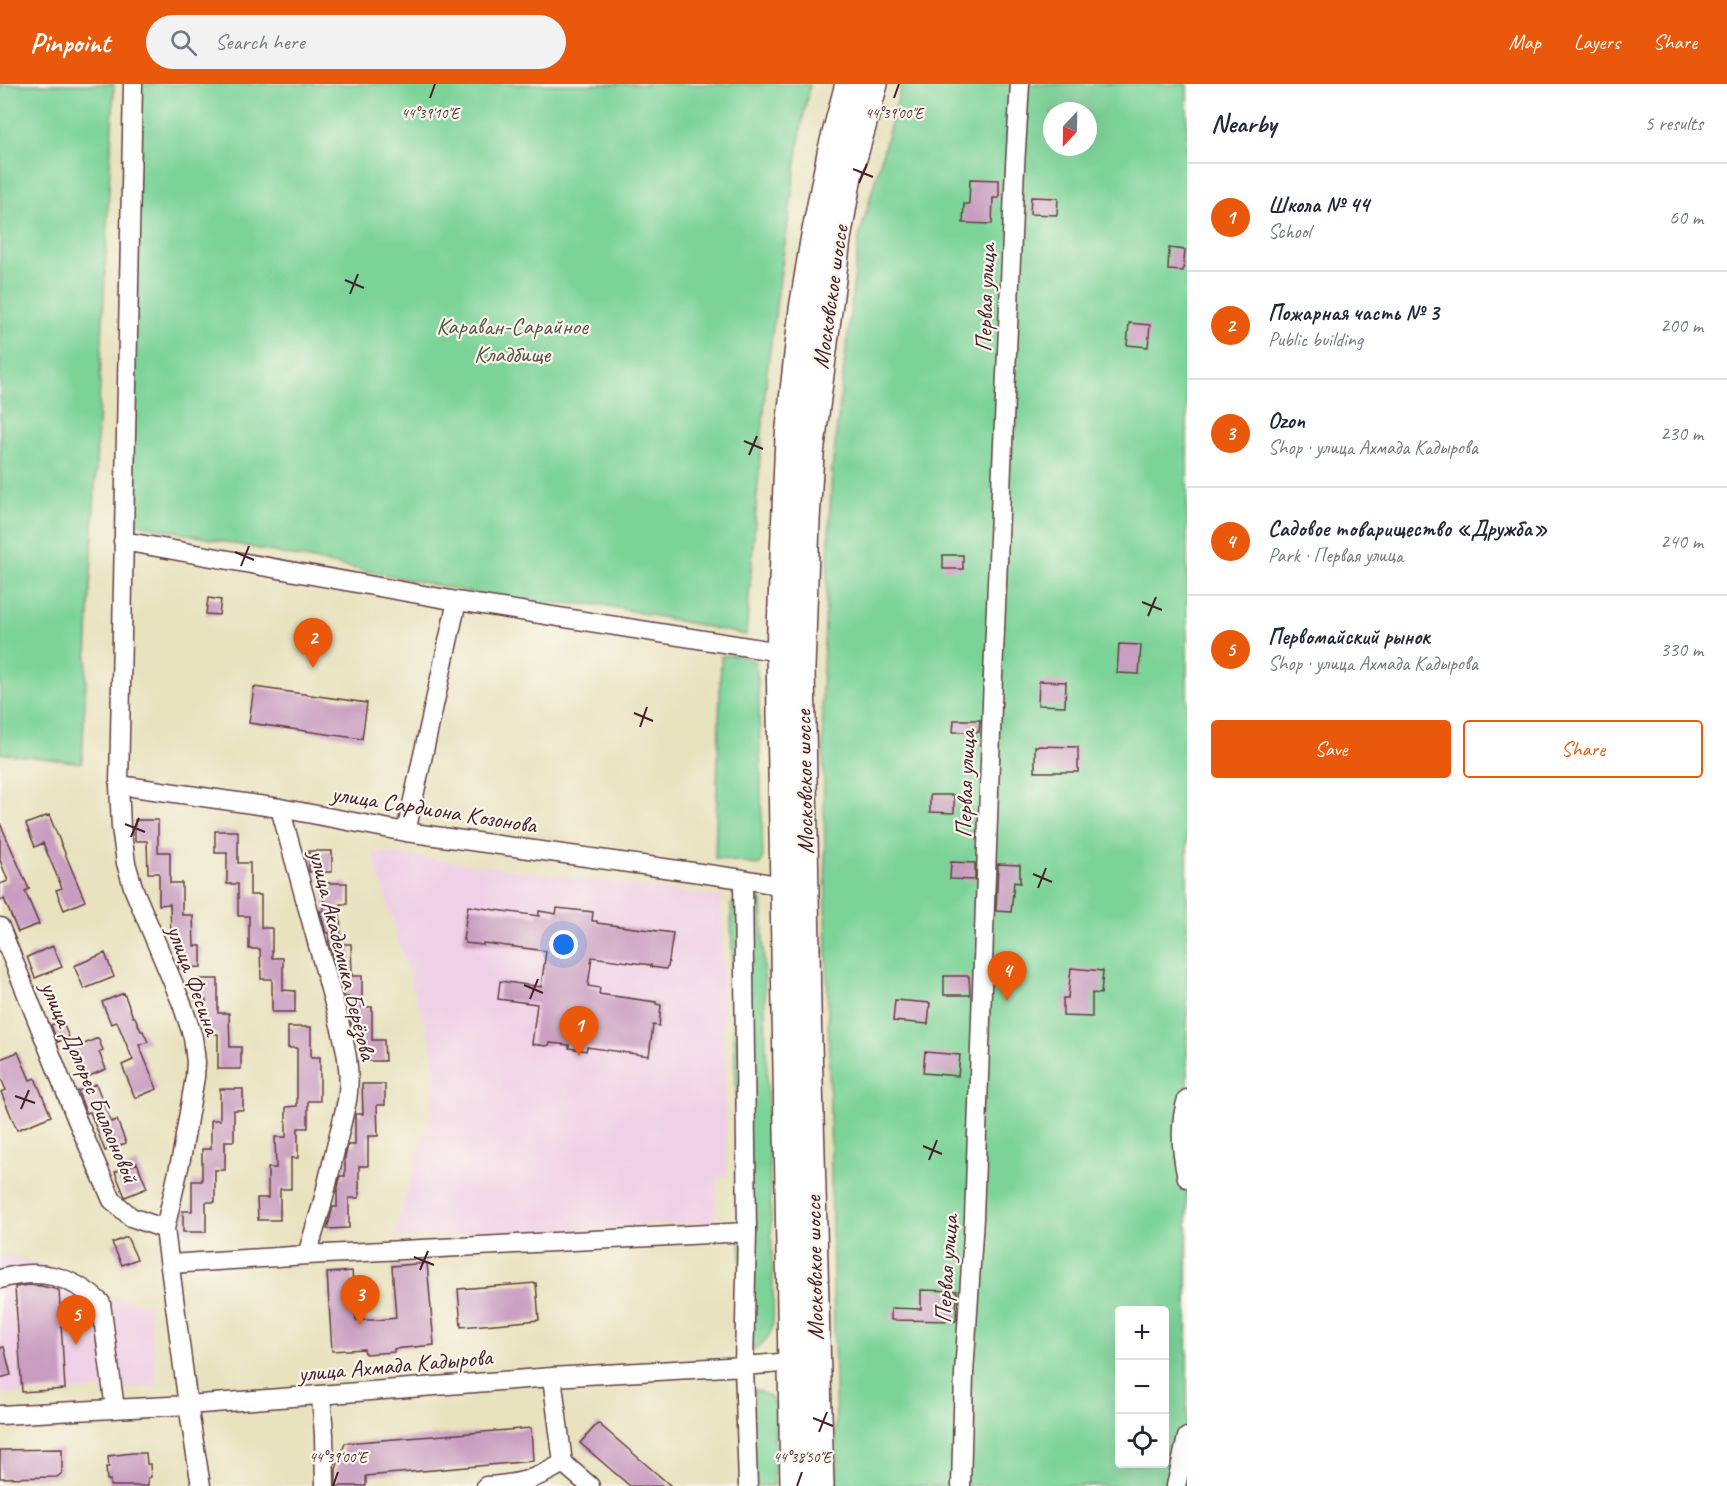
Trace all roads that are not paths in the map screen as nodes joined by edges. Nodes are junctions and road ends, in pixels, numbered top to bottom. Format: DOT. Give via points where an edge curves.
graph roads {
  1 [pos="133,84"];
  2 [pos="849,84"];
  3 [pos="874,84"];
  4 [pos="1020,84"];
  5 [pos="123,541"];
  6 [pos="457,601"];
  7 [pos="780,652"];
  8 [pos="118,785"];
  9 [pos="280,808"];
  10 [pos="406,832"];
  11 [pos="743,879"];
  12 [pos="783,886"];
  13 [pos="0,927"];
  14 [pos="1187,1099"];
  15 [pos="1187,1178"];
  16 [pos="165,1229"];
  17 [pos="747,1232"];
  18 [pos="307,1255"];
  19 [pos="170,1264"];
  20 [pos="5,1274"];
  21 [pos="793,1362"];
  22 [pos="744,1366"];
  23 [pos="552,1377"];
  24 [pos="321,1395"];
  25 [pos="188,1405"];
  26 [pos="115,1408"];
  27 [pos="0,1415"];
  28 [pos="1187,1437"];
  29 [pos="564,1463"];
  30 [pos="201,1486"];
  31 [pos="325,1486"];
  32 [pos="486,1486"];
  33 [pos="590,1486"];
  34 [pos="748,1486"];
  35 [pos="794,1486"];
  36 [pos="820,1486"];
  37 [pos="961,1486"];
  38 [pos="1176,1486"];
  1 -- 5 [label="street, улица Фесина"];
  2 -- 7 [label="highway, Московское шоссе" via="831,153 803,309 789,437"];
  3 -- 36 [label="highway, Московское шоссе" via="848,177 837,239 810,454 805,532 801,669"];
  4 -- 37 [label="street, Первая улица"];
  5 -- 6 [label="street"];
  5 -- 8 [label="street, улица Фесина"];
  6 -- 7 [label="street"];
  6 -- 10 [label="street"];
  7 -- 12 [label="highway, Московское шоссе"];
  8 -- 9 [label="street, улица Сардиона Козонова"];
  8 -- 16 [label="street, улица Фесина" via="126,863 182,1004 196,1062 182,1154"];
  9 -- 10 [label="street, улица Сардиона Козонова"];
  9 -- 18 [label="street, улица Академика Берёзова" via="349,1066 346,1101"];
  10 -- 11 [label="street, улица Сардиона Козонова"];
  11 -- 12 [label="street, улица Сардиона Козонова"];
  11 -- 17 [label="street"];
  12 -- 21 [label="highway, Московское шоссе"];
  13 -- 16 [label="street, улица Долорес Билаоновой" via="112,1200 131,1217"];
  14 -- 15 [label="street" via="1181,1136"];
  16 -- 19 [label="street, улица Фесина"];
  17 -- 18 [label="street"];
  17 -- 22 [label="street"];
  18 -- 19 [label="street"];
  19 -- 25 [label="street, улица Фесина"];
  20 -- 26 [label="street" via="49,1274 80,1285 101,1303"];
  21 -- 22 [label="street, улица Ахмада Кадырова"];
  21 -- 35 [label="highway, Московское шоссе"];
  22 -- 23 [label="street, улица Ахмада Кадырова"];
  22 -- 34 [label="street"];
  23 -- 24 [label="street, улица Ахмада Кадырова"];
  23 -- 29 [label="street"];
  24 -- 25 [label="street, улица Ахмада Кадырова"];
  24 -- 31 [label="street"];
  25 -- 26 [label="street, улица Ахмада Кадырова"];
  25 -- 30 [label="street, улица Фесина"];
  26 -- 27 [label="street, улица Ахмада Кадырова"];
  28 -- 38 [label="street"];
  29 -- 32 [label="street" via="514,1484"];
  29 -- 33 [label="street"];
}
